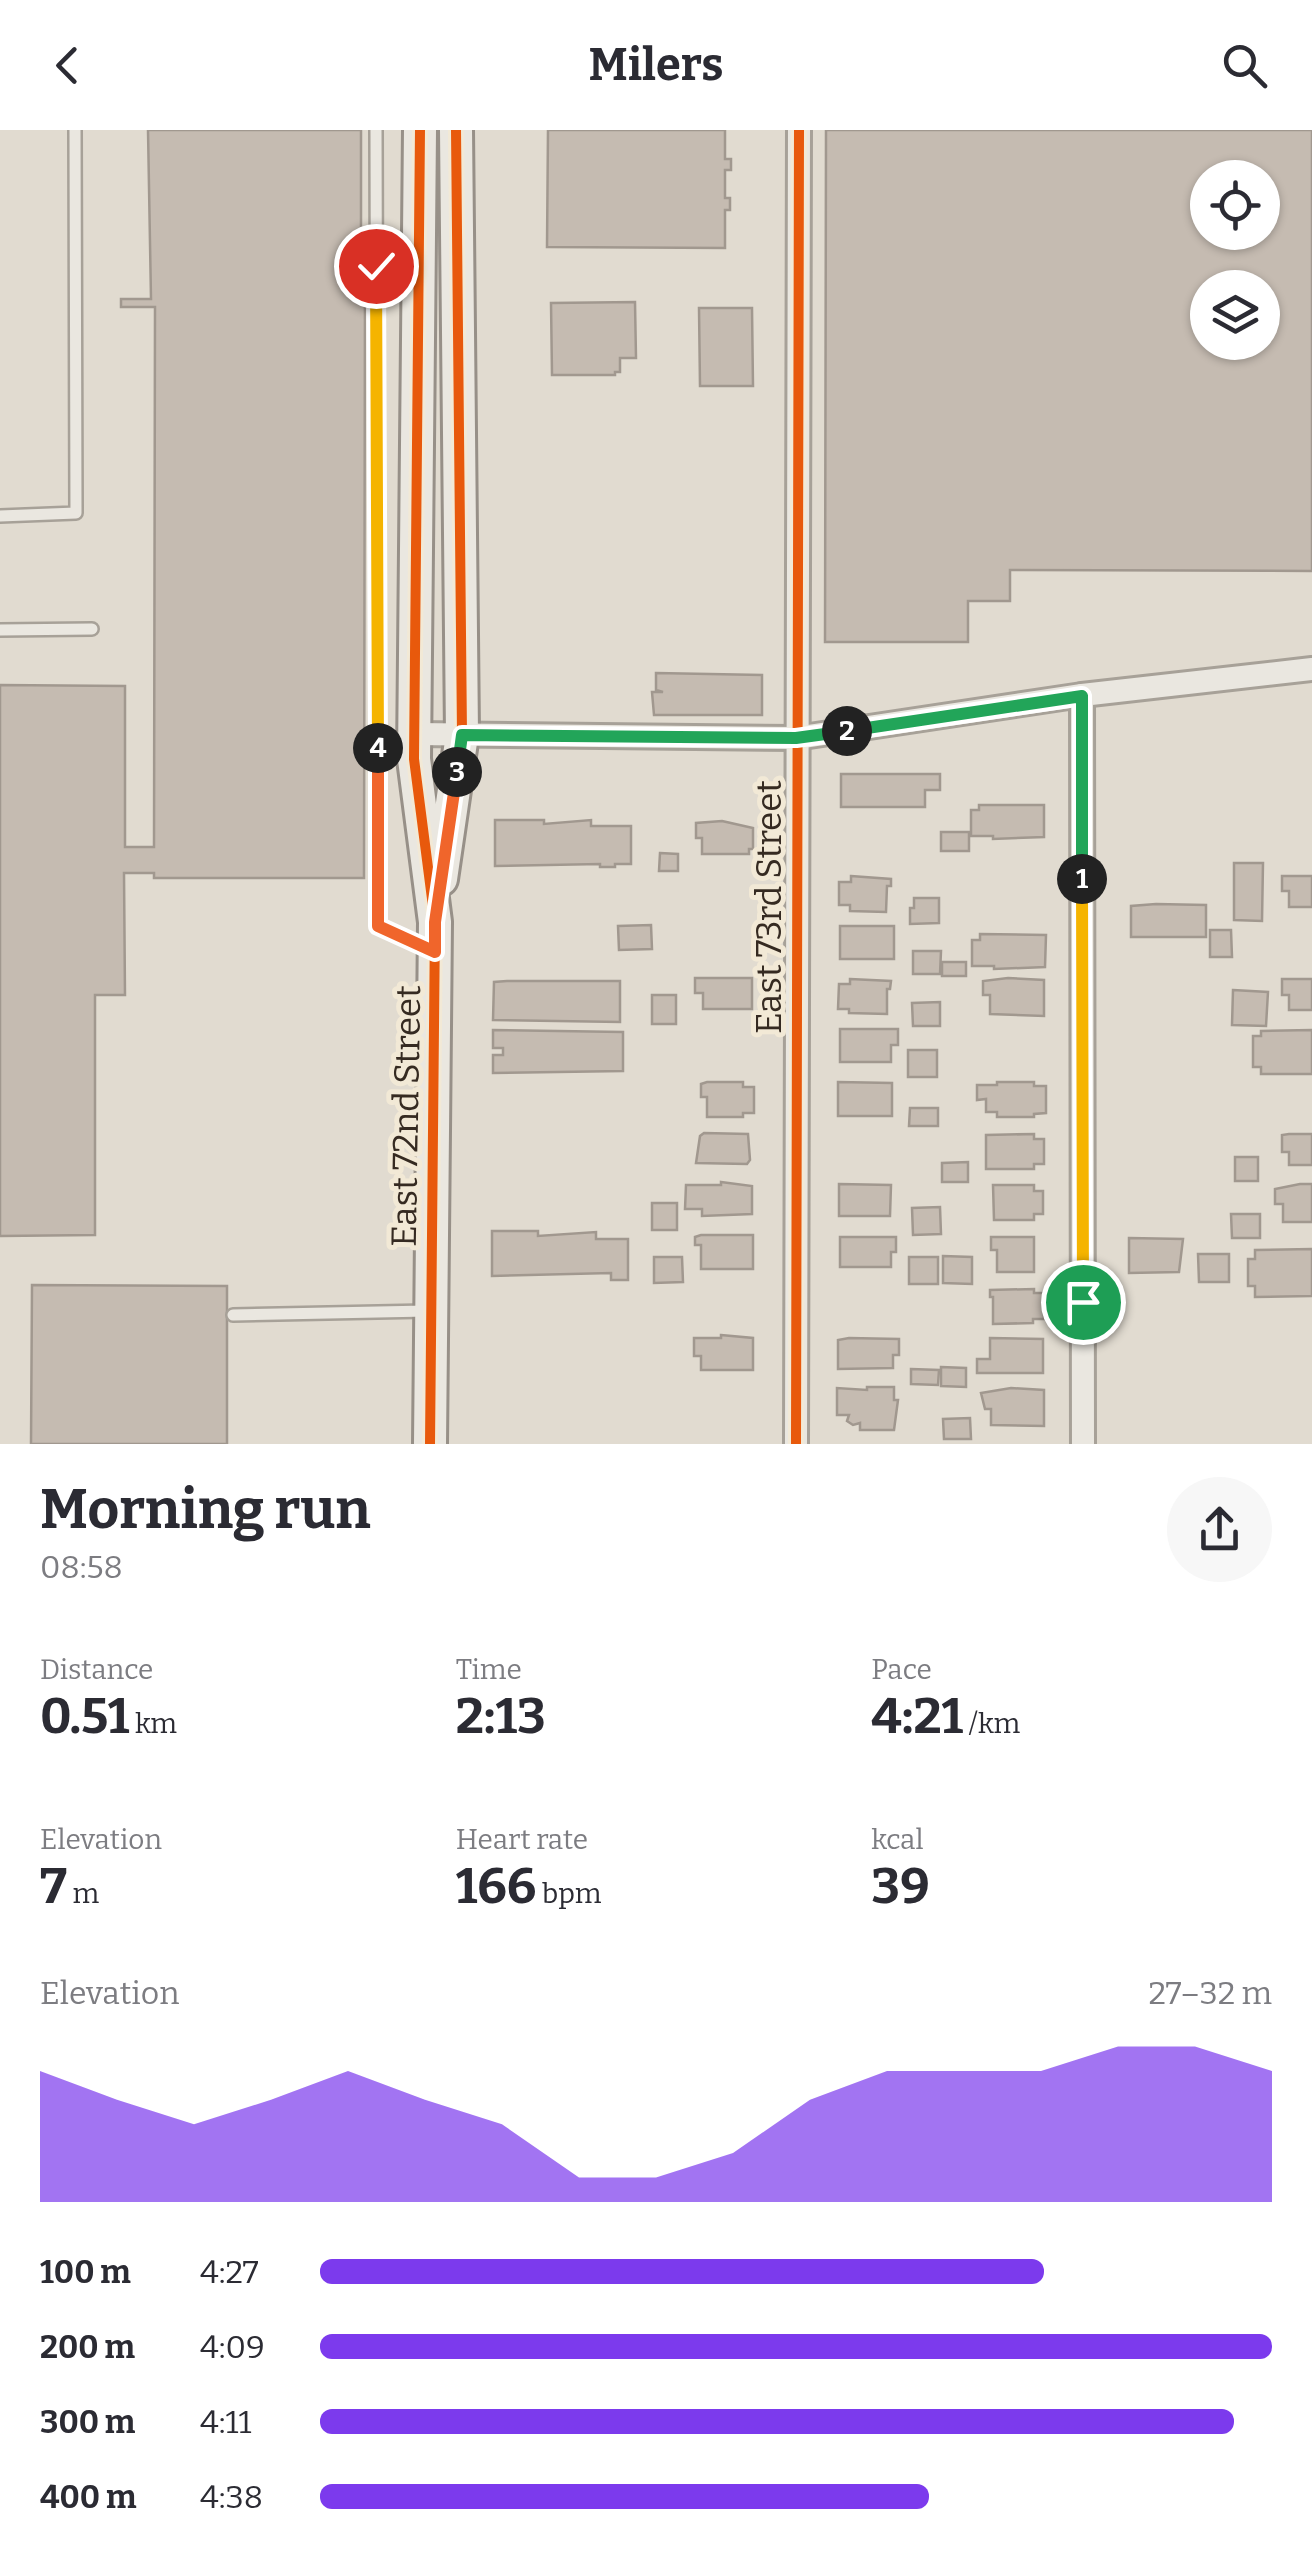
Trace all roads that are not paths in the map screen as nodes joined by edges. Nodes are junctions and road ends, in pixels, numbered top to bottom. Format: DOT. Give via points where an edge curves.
graph roads {
  1 [pos="75,130"];
  2 [pos="376,130"];
  3 [pos="420,130"];
  4 [pos="456,130"];
  5 [pos="798,130"];
  6 [pos="0,516"];
  7 [pos="92,629"];
  8 [pos="0,630"];
  9 [pos="1312,668"];
  10 [pos="1082,696"];
  11 [pos="414,734"];
  12 [pos="462,735"];
  13 [pos="796,738"];
  14 [pos="435,937"];
  15 [pos="431,1311"];
  16 [pos="234,1315"];
  17 [pos="430,1444"];
  18 [pos="796,1444"];
  19 [pos="1083,1444"];
  1 -- 6 [label="lane" via="76,513"];
  2 -- 14 [label="lane" via="378,926"];
  3 -- 11 [label="main road, East 72nd Street"];
  4 -- 12 [label="main road, East 72nd Street"];
  5 -- 13 [label="street, East 73rd Street"];
  7 -- 8 [label="lane"];
  9 -- 10 [label="street"];
  10 -- 13 [label="street"];
  10 -- 19 [label="street"];
  11 -- 12 [label="street"];
  11 -- 14 [label="main road, East 72nd Street"];
  12 -- 13 [label="street"];
  12 -- 14 [label="main road, East 72nd Street"];
  13 -- 18 [label="street, East 73rd Street"];
  14 -- 15 [label="main road, East 72nd Street"];
  15 -- 16 [label="lane"];
  15 -- 17 [label="main road, East 72nd Street"];
}
